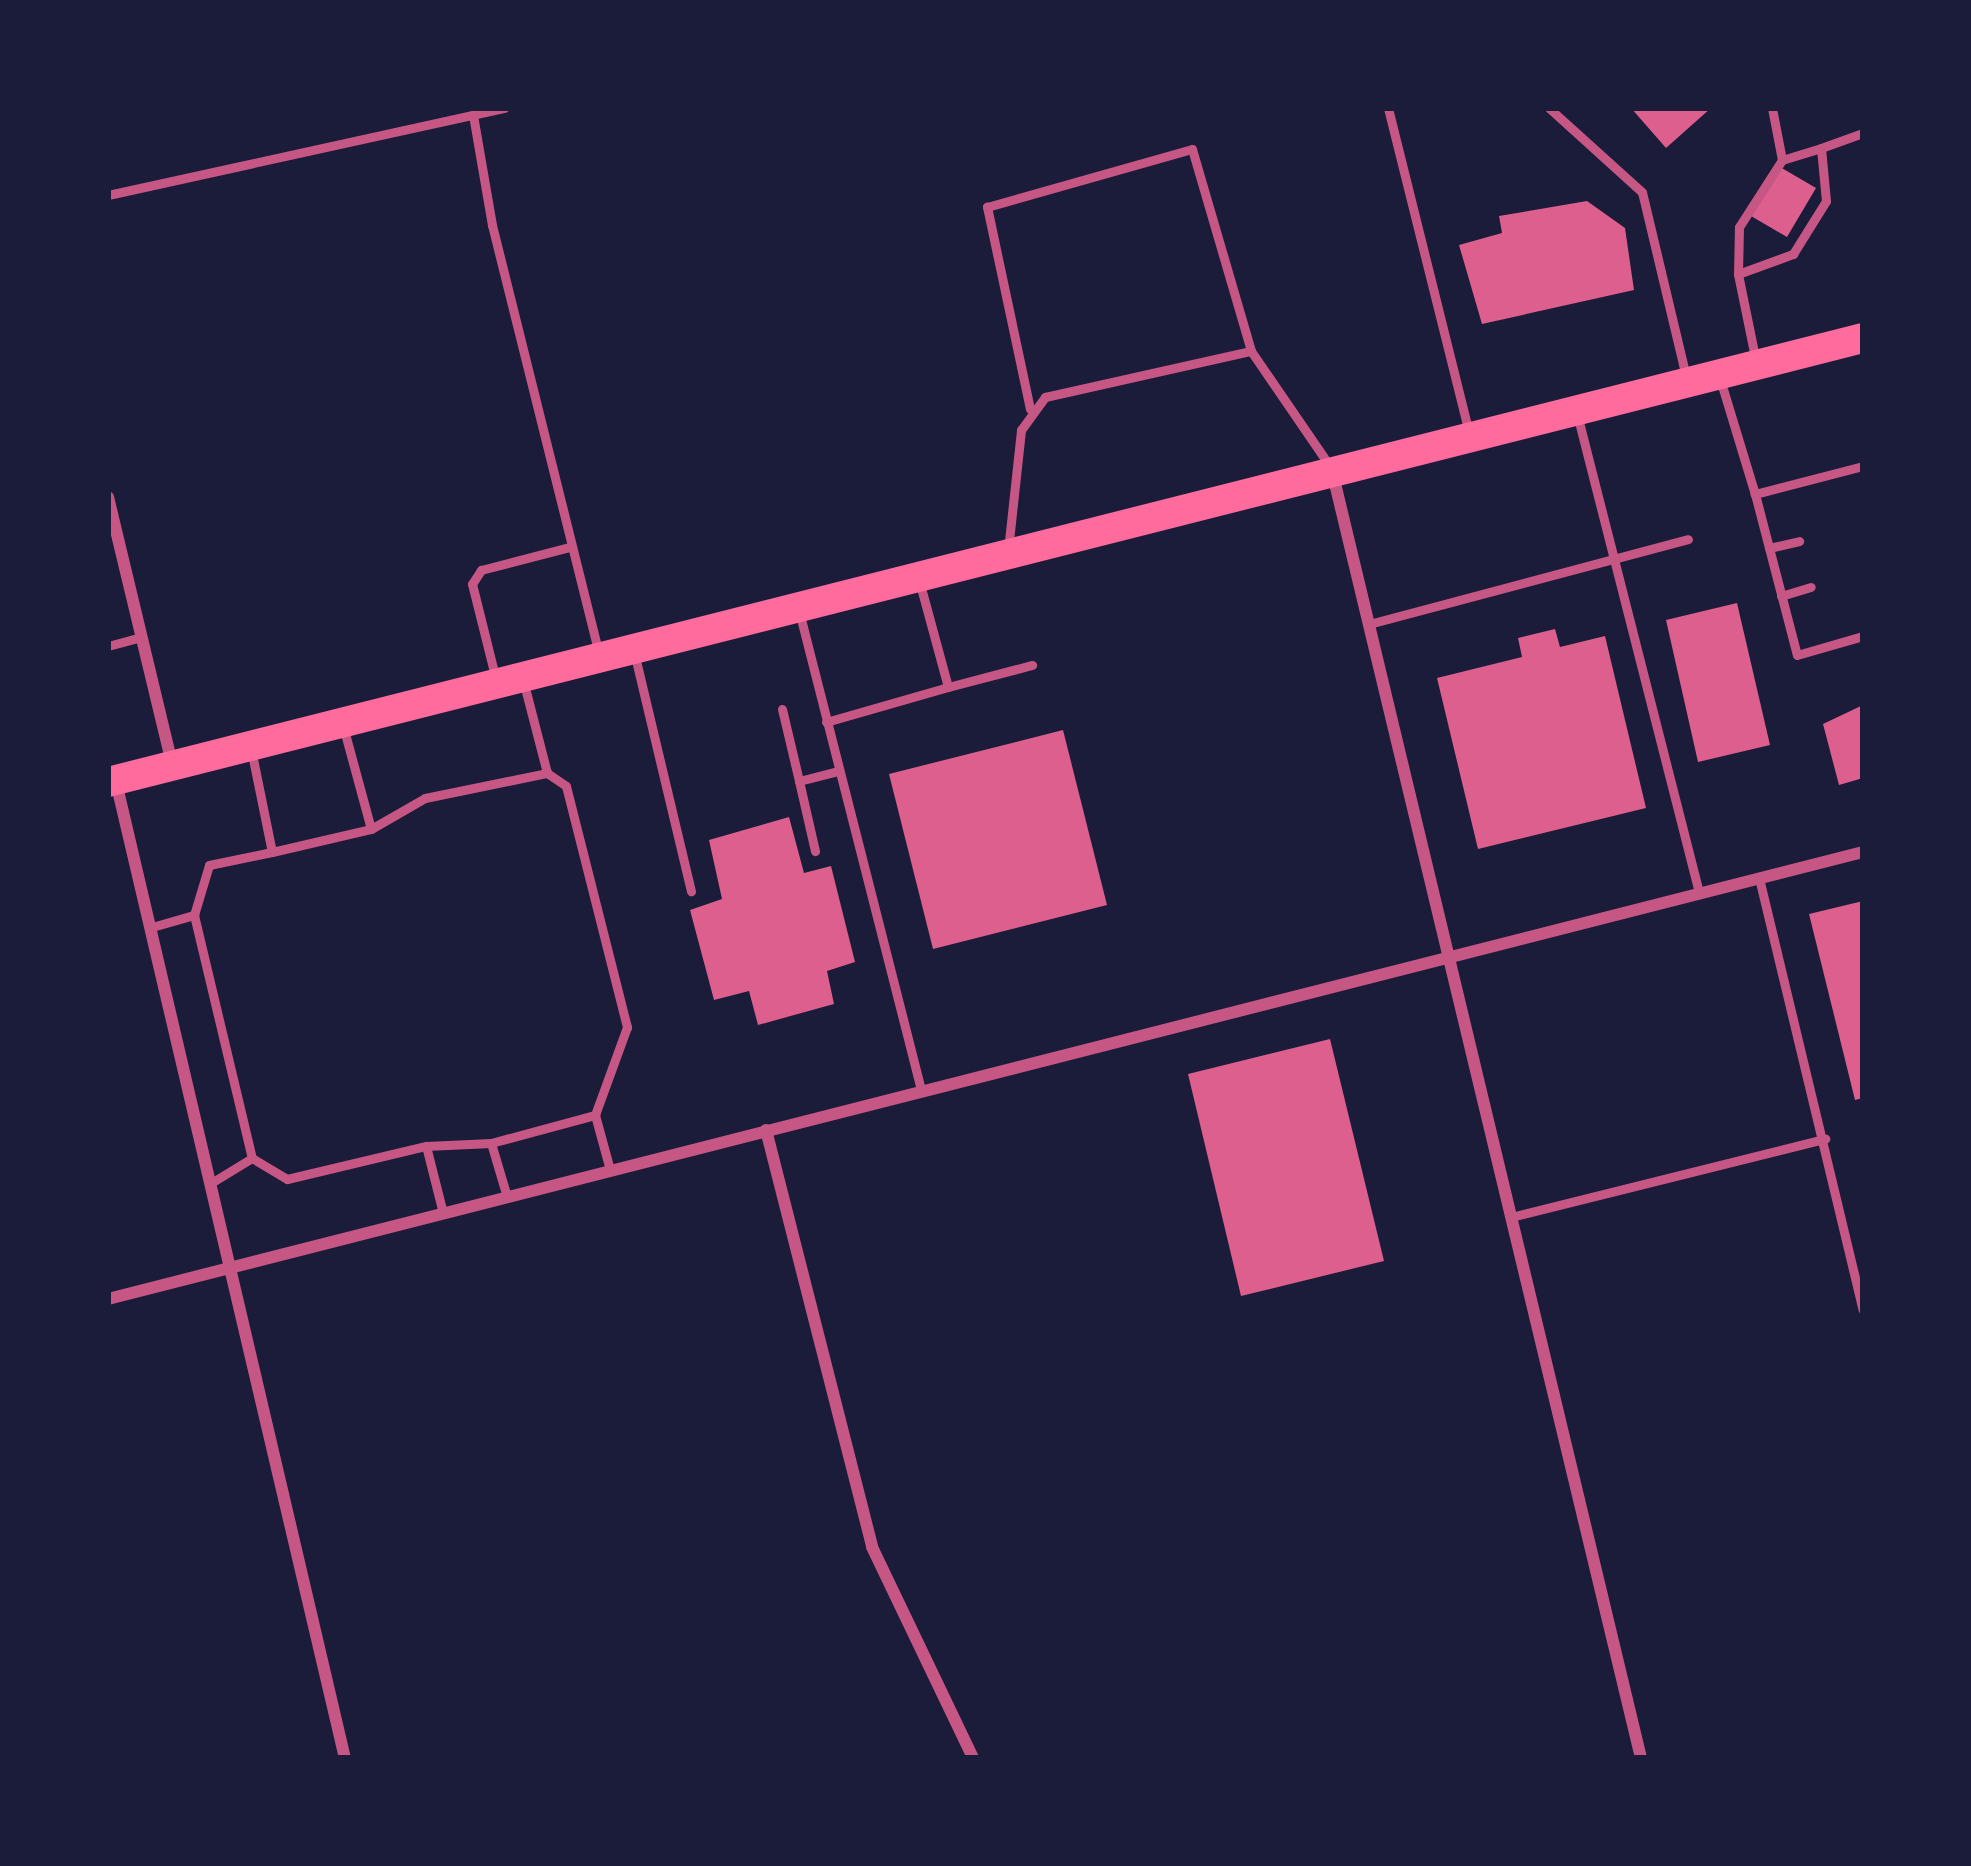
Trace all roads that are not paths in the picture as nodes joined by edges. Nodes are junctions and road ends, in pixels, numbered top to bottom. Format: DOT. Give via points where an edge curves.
graph roads {
  1 [pos="505,108"];
  2 [pos="1388,108"];
  3 [pos="1549,108"];
  4 [pos="1772,108"];
  5 [pos="473,115"];
  6 [pos="1863,133"];
  7 [pos="1821,148"];
  8 [pos="1782,160"];
  9 [pos="108,194"];
  10 [pos="1738,274"];
  11 [pos="1863,338"];
  12 [pos="1251,351"];
  13 [pos="1756,364"];
  14 [pos="1703,377"];
  15 [pos="1575,408"];
  16 [pos="1030,409"];
  17 [pos="1469,434"];
  18 [pos="1863,466"];
  19 [pos="1331,468"];
  20 [pos="1755,494"];
  21 [pos="108,497"];
  22 [pos="1688,539"];
  23 [pos="1799,541"];
  24 [pos="570,548"];
  25 [pos="1769,548"];
  26 [pos="1009,550"];
  27 [pos="1614,560"];
  28 [pos="917,573"];
  29 [pos="1811,587"];
  30 [pos="1781,596"];
  31 [pos="797,604"];
  32 [pos="1369,624"];
  33 [pos="1863,636"];
  34 [pos="142,637"];
  35 [pos="108,646"];
  36 [pos="633,646"];
  37 [pos="600,655"];
  38 [pos="1032,665"];
  39 [pos="509,678"];
  40 [pos="948,687"];
  41 [pos="782,709"];
  42 [pos="342,721"];
  43 [pos="826,722"];
  44 [pos="250,745"];
  45 [pos="172,764"];
  46 [pos="838,771"];
  47 [pos="547,773"];
  48 [pos="112,782"];
  49 [pos="799,782"];
  50 [pos="371,829"];
  51 [pos="815,851"];
  52 [pos="272,852"];
  53 [pos="1863,852"];
  54 [pos="1759,878"];
  55 [pos="692,891"];
  56 [pos="1699,893"];
  57 [pos="194,915"];
  58 [pos="152,927"];
  59 [pos="1449,955"];
  60 [pos="921,1090"];
  61 [pos="596,1115"];
  62 [pos="766,1130"];
  63 [pos="1825,1139"];
  64 [pos="491,1143"];
  65 [pos="426,1146"];
  66 [pos="252,1158"];
  67 [pos="610,1170"];
  68 [pos="211,1183"];
  69 [pos="507,1197"];
  70 [pos="443,1213"];
  71 [pos="1511,1217"];
  72 [pos="230,1268"];
  73 [pos="108,1299"];
  74 [pos="1863,1310"];
  75 [pos="346,1758"];
  76 [pos="973,1758"];
  77 [pos="1641,1758"];
  1 -- 5 [label="lane"];
  2 -- 17 [label="lane"];
  3 -- 14 [label="lane" via="1642,192"];
  4 -- 8 [label="lane"];
  5 -- 9 [label="lane"];
  5 -- 24 [label="lane"];
  6 -- 7 [label="lane"];
  7 -- 8 [label="lane"];
  7 -- 10 [label="lane" via="1826,201 1793,254"];
  8 -- 10 [label="lane" via="1739,227"];
  10 -- 13 [label="lane"];
  11 -- 13 [label="main road"];
  12 -- 16 [label="lane" via="1046,398"];
  12 -- 16 [label="lane" via="1192,149 987,207"];
  12 -- 19 [label="lane"];
  13 -- 14 [label="main road"];
  14 -- 15 [label="main road"];
  14 -- 20 [label="lane"];
  15 -- 17 [label="main road"];
  15 -- 27 [label="lane"];
  16 -- 26 [label="lane"];
  17 -- 19 [label="main road"];
  18 -- 20 [label="lane"];
  19 -- 26 [label="main road"];
  19 -- 32 [label="street"];
  20 -- 25 [label="lane"];
  21 -- 34 [label="street"];
  22 -- 27 [label="lane"];
  23 -- 25 [label="lane"];
  24 -- 37 [label="lane"];
  24 -- 39 [label="lane" via="481,570 472,584"];
  25 -- 30 [label="lane"];
  26 -- 28 [label="main road"];
  27 -- 32 [label="lane"];
  27 -- 56 [label="lane"];
  28 -- 31 [label="main road"];
  28 -- 40 [label="lane"];
  29 -- 30 [label="lane"];
  30 -- 33 [label="lane" via="1797,655"];
  31 -- 36 [label="main road"];
  31 -- 43 [label="lane"];
  32 -- 59 [label="street"];
  34 -- 35 [label="lane"];
  34 -- 45 [label="street"];
  36 -- 37 [label="main road"];
  36 -- 55 [label="lane"];
  37 -- 39 [label="main road"];
  38 -- 40 [label="lane"];
  39 -- 42 [label="main road"];
  39 -- 47 [label="lane"];
  40 -- 43 [label="lane"];
  41 -- 49 [label="lane"];
  42 -- 44 [label="main road"];
  42 -- 50 [label="lane"];
  43 -- 46 [label="lane"];
  44 -- 45 [label="main road"];
  44 -- 52 [label="lane"];
  45 -- 48 [label="main road"];
  46 -- 49 [label="lane"];
  46 -- 60 [label="lane"];
  47 -- 50 [label="lane" via="425,798"];
  47 -- 61 [label="lane" via="566,786 627,1027"];
  48 -- 58 [label="street"];
  49 -- 51 [label="lane"];
  50 -- 52 [label="lane"];
  52 -- 57 [label="lane" via="209,865"];
  53 -- 54 [label="street"];
  54 -- 56 [label="street"];
  54 -- 63 [label="lane"];
  56 -- 59 [label="street"];
  57 -- 58 [label="lane"];
  57 -- 66 [label="lane"];
  58 -- 68 [label="street"];
  59 -- 60 [label="street"];
  59 -- 71 [label="street"];
  60 -- 62 [label="street"];
  61 -- 64 [label="lane"];
  61 -- 67 [label="lane"];
  62 -- 67 [label="street"];
  62 -- 76 [label="street" via="872,1547"];
  63 -- 71 [label="lane"];
  63 -- 74 [label="lane"];
  64 -- 65 [label="lane"];
  64 -- 69 [label="lane"];
  65 -- 66 [label="lane" via="287,1179"];
  65 -- 70 [label="lane"];
  66 -- 68 [label="lane"];
  67 -- 69 [label="street"];
  68 -- 72 [label="street"];
  69 -- 70 [label="street"];
  70 -- 72 [label="street"];
  71 -- 77 [label="street"];
  72 -- 73 [label="street"];
  72 -- 75 [label="street"];
}
